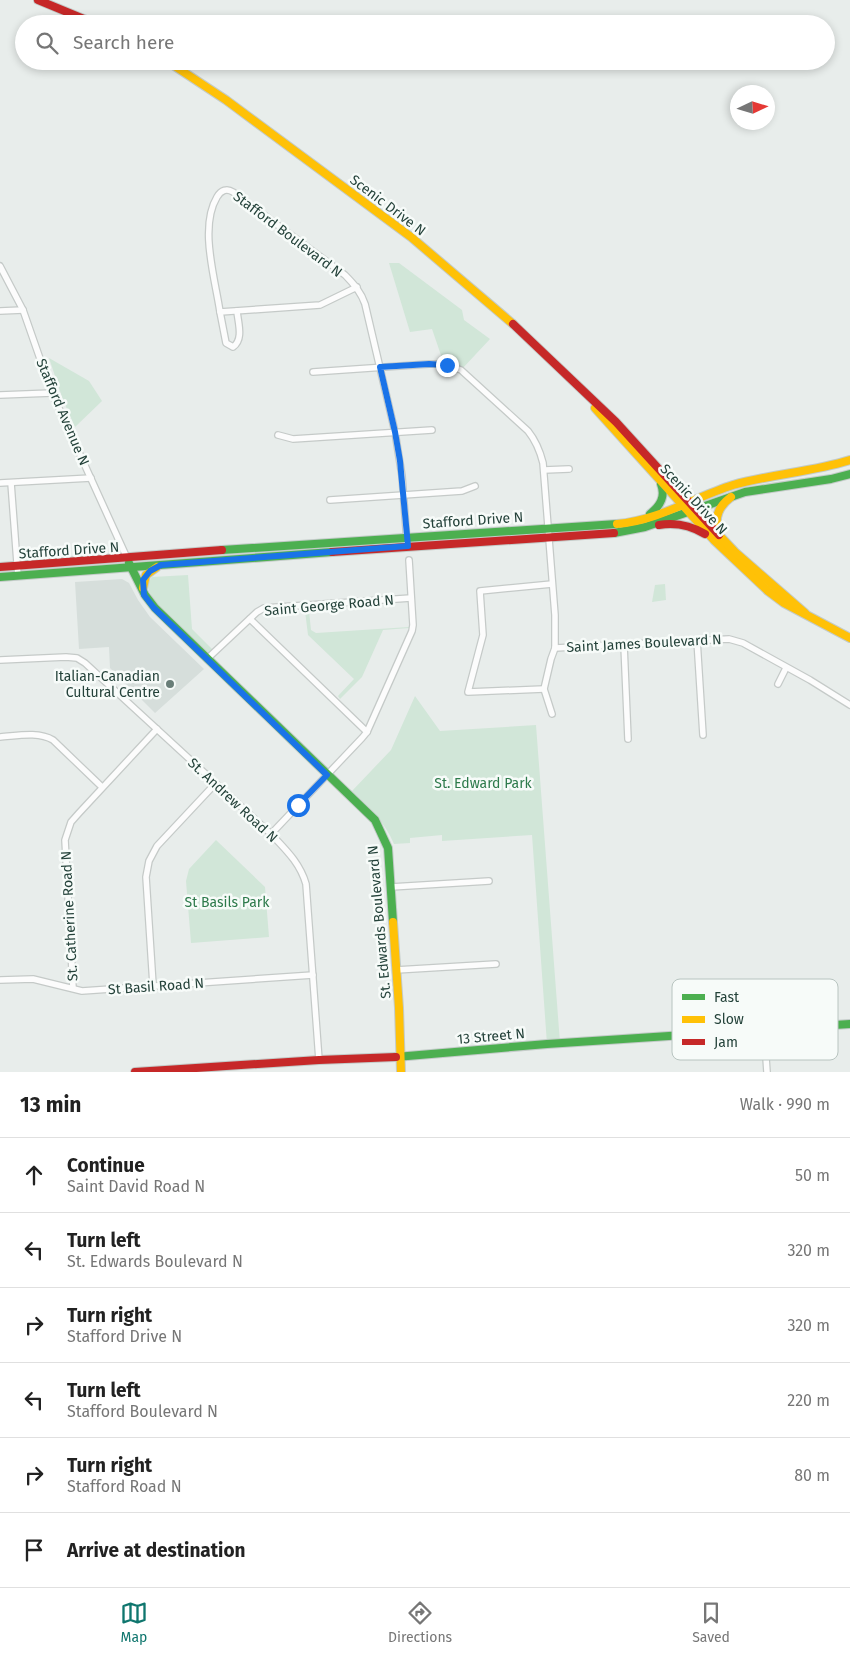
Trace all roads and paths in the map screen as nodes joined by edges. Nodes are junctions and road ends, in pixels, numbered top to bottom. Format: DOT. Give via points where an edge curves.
graph roads {
  1 [pos="38,0"];
  2 [pos="74,15"];
  3 [pos="181,70"];
  4 [pos="0,266"];
  5 [pos="357,287"];
  6 [pos="23,310"];
  7 [pos="0,311"];
  8 [pos="237,311"];
  9 [pos="220,312"];
  10 [pos="380,367"];
  11 [pos="312,372"];
  12 [pos="578,387"];
  13 [pos="52,393"];
  14 [pos="0,395"];
  15 [pos="432,430"];
  16 [pos="395,432"];
  17 [pos="278,435"];
  18 [pos="850,460"];
  19 [pos="544,470"];
  20 [pos="569,470"];
  21 [pos="850,474"];
  22 [pos="656,476"];
  23 [pos="91,478"];
  24 [pos="0,483"];
  25 [pos="11,483"];
  26 [pos="475,486"];
  27 [pos="745,492"];
  28 [pos="404,495"];
  29 [pos="330,500"];
  30 [pos="688,506"];
  31 [pos="645,518"];
  32 [pos="645,527"];
  33 [pos="547,528"];
  34 [pos="407,537"];
  35 [pos="549,537"];
  36 [pos="718,539"];
  37 [pos="408,546"];
  38 [pos="127,558"];
  39 [pos="409,560"];
  40 [pos="161,565"];
  41 [pos="18,566"];
  42 [pos="0,567"];
  43 [pos="131,567"];
  44 [pos="18,576"];
  45 [pos="0,577"];
  46 [pos="552,584"];
  47 [pos="144,595"];
  48 [pos="411,598"];
  49 [pos="250,619"];
  50 [pos="850,638"];
  51 [pos="697,640"];
  52 [pos="624,645"];
  53 [pos="555,648"];
  54 [pos="207,659"];
  55 [pos="0,660"];
  56 [pos="786,668"];
  57 [pos="778,684"];
  58 [pos="544,689"];
  59 [pos="850,705"];
  60 [pos="552,714"];
  61 [pos="157,729"];
  62 [pos="367,732"];
  63 [pos="703,735"];
  64 [pos="0,737"];
  65 [pos="628,739"];
  66 [pos="327,775"];
  67 [pos="215,784"];
  68 [pos="102,787"];
  69 [pos="271,834"];
  70 [pos="489,881"];
  71 [pos="391,887"];
  72 [pos="496,964"];
  73 [pos="396,970"];
  74 [pos="313,975"];
  75 [pos="0,980"];
  76 [pos="153,985"];
  77 [pos="73,988"];
  78 [pos="672,1036"];
  79 [pos="400,1057"];
  80 [pos="319,1060"];
  81 [pos="245,1068"];
  82 [pos="134,1072"];
  83 [pos="401,1072"];
  1 -- 2 [label="main road"];
  3 -- 12 [label="main road, Scenic Drive N" via="411,237 523,334"];
  4 -- 6 [label="street, Stafford Avenue N"];
  5 -- 8 [label="street, Stafford Boulevard N" via="320,305"];
  5 -- 9 [label="street, Stafford Boulevard N" via="234,192 227,190 218,195 208,224"];
  5 -- 10 [label="street, Stafford Boulevard N" via="365,304"];
  6 -- 7 [label="street"];
  6 -- 13 [label="street, Stafford Avenue N"];
  8 -- 9 [label="street, Stafford Boulevard N"];
  8 -- 9 [label="street, Stafford Boulevard N" via="240,338 233,347 224,339"];
  10 -- 11 [label="street, Saint James Boulevard N"];
  10 -- 16 [label="street, Stafford Boulevard N"];
  10 -- 19 [label="street, Saint James Boulevard N" via="437,364 461,370 528,431 539,447"];
  12 -- 22 [label="main road, Scenic Drive N"];
  12 -- 30 [label="main road, Scenic Drive N" via="616,422"];
  13 -- 14 [label="street"];
  13 -- 23 [label="street, Stafford Avenue N"];
  15 -- 16 [label="street"];
  16 -- 17 [label="street" via="293,439"];
  16 -- 28 [label="street, Stafford Boulevard N"];
  18 -- 30 [label="main road, Stafford Drive N" via="818,469 749,480"];
  19 -- 20 [label="street"];
  19 -- 33 [label="street, Saint James Boulevard N"];
  21 -- 27 [label="main road, Stafford Drive N"];
  22 -- 30 [label="main road, Scenic Drive N"];
  22 -- 31 [label="main road" via="663,486 662,499"];
  23 -- 25 [label="street"];
  23 -- 38 [label="street, Stafford Avenue N"];
  24 -- 25 [label="street"];
  25 -- 41 [label="street"];
  26 -- 28 [label="street" via="462,491"];
  27 -- 30 [label="main road, Stafford Drive N"];
  27 -- 36 [label="main road" via="726,501 720,509 716,523"];
  28 -- 29 [label="street"];
  28 -- 34 [label="street, Stafford Boulevard N"];
  30 -- 31 [label="main road, Stafford Drive N"];
  30 -- 32 [label="main road, Stafford Drive N"];
  30 -- 36 [label="main road, Scenic Drive N"];
  31 -- 33 [label="main road, Stafford Drive N" via="620,524"];
  32 -- 35 [label="main road, Stafford Drive N" via="608,534"];
  32 -- 36 [label="main road" via="685,524"];
  33 -- 34 [label="main road, Stafford Drive N"];
  33 -- 35 [label="street, Saint James Boulevard N"];
  34 -- 37 [label="street, Stafford Boulevard N"];
  34 -- 38 [label="main road, Stafford Drive N"];
  35 -- 37 [label="main road, Stafford Drive N"];
  35 -- 46 [label="street, Saint James Boulevard N"];
  36 -- 50 [label="main road, Scenic Drive N" via="768,591"];
  37 -- 40 [label="main road, Stafford Drive N"];
  38 -- 41 [label="main road, Stafford Drive N"];
  38 -- 43 [label="main road, St. Edwards Boulevard N"];
  39 -- 48 [label="street"];
  40 -- 43 [label="main road, Stafford Drive N"];
  40 -- 47 [label="main road" via="146,574"];
  41 -- 42 [label="main road, Stafford Drive N"];
  41 -- 44 [label="street"];
  43 -- 44 [label="main road, Stafford Drive N"];
  43 -- 47 [label="main road, St. Edwards Boulevard N"];
  44 -- 45 [label="main road, Stafford Drive N"];
  46 -- 53 [label="street, Saint James Boulevard N"];
  46 -- 58 [label="street" via="480,591 483,635 468,692"];
  47 -- 54 [label="main road, St. Edwards Boulevard N"];
  48 -- 49 [label="street, Saint George Road N" via="264,608"];
  48 -- 62 [label="street" via="412,632"];
  49 -- 54 [label="street, Saint George Road N"];
  49 -- 62 [label="street"];
  51 -- 52 [label="street, Saint James Boulevard N"];
  51 -- 56 [label="street, Saint James Boulevard N" via="734,640"];
  51 -- 63 [label="street"];
  52 -- 53 [label="street, Saint James Boulevard N"];
  52 -- 65 [label="street"];
  53 -- 58 [label="street, Saint James Boulevard N"];
  54 -- 66 [label="main road, St. Edwards Boulevard N"];
  55 -- 61 [label="street, St. Andrew Road N" via="55,656 80,660 103,677"];
  56 -- 57 [label="street"];
  56 -- 59 [label="street, Saint James Boulevard N"];
  58 -- 60 [label="street"];
  61 -- 67 [label="street, St. Andrew Road N"];
  61 -- 68 [label="street, St. Catherine Road N"];
  62 -- 66 [label="street"];
  64 -- 68 [label="street" via="47,737"];
  66 -- 69 [label="street"];
  66 -- 71 [label="main road, St. Edwards Boulevard N" via="375,820 388,848"];
  67 -- 69 [label="street, St. Andrew Road N"];
  67 -- 76 [label="street" via="157,846 149,861 146,877"];
  68 -- 77 [label="street, St. Catherine Road N" via="72,822 65,840"];
  69 -- 74 [label="street, St. Andrew Road N" via="296,861 306,884"];
  70 -- 71 [label="street"];
  71 -- 73 [label="main road, St. Edwards Boulevard N"];
  72 -- 73 [label="street"];
  73 -- 79 [label="main road, St. Edwards Boulevard N"];
  74 -- 76 [label="street, St Basil Road N"];
  74 -- 80 [label="street, St. Andrew Road N"];
  75 -- 77 [label="street, St Basil Road N" via="32,979"];
  76 -- 77 [label="street, St Basil Road N" via="82,991"];
  78 -- 79 [label="main road, 13 Street N"];
  79 -- 80 [label="main road, 13 Street N"];
  79 -- 83 [label="main road, St. Edwards Boulevard N"];
  80 -- 81 [label="main road, 13 Street N"];
  81 -- 82 [label="main road, 13 Street N"];
}
